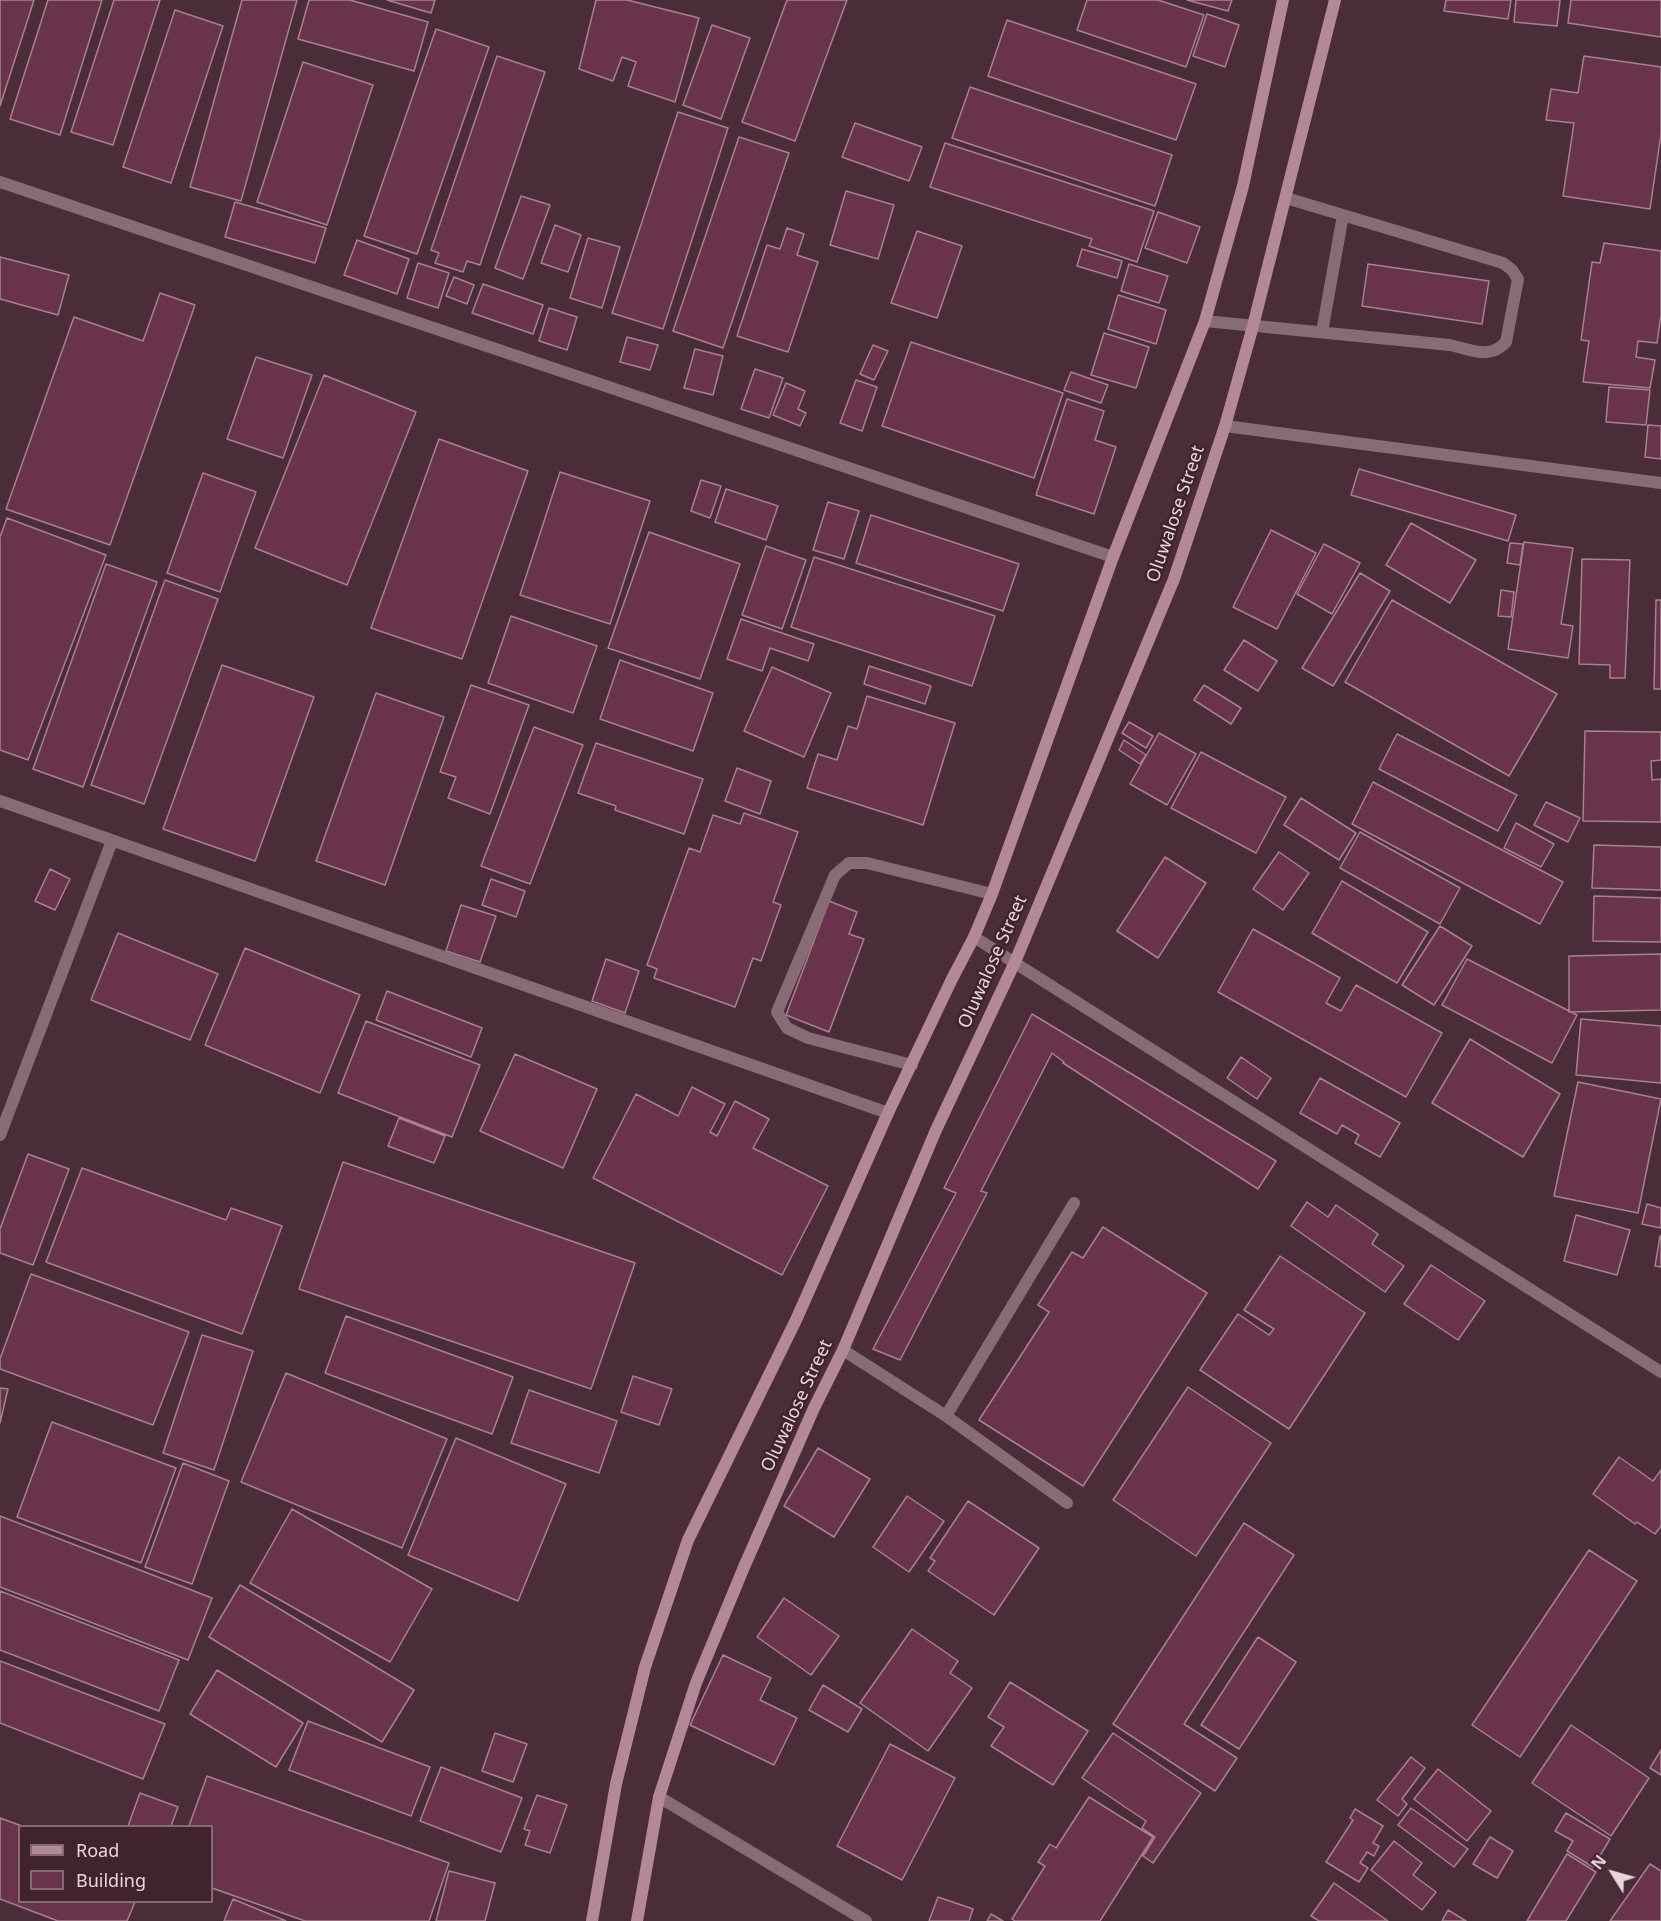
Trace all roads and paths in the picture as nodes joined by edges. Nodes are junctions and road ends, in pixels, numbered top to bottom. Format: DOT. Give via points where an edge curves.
graph roads {
  1 [pos="1283,0"];
  2 [pos="1335,0"];
  3 [pos="0,182"];
  4 [pos="1286,198"];
  5 [pos="1344,215"];
  6 [pos="1205,321"];
  7 [pos="1253,326"];
  8 [pos="1322,332"];
  9 [pos="1225,426"];
  10 [pos="1661,483"];
  11 [pos="1113,557"];
  12 [pos="0,801"];
  13 [pos="112,841"];
  14 [pos="992,894"];
  15 [pos="974,936"];
  16 [pos="1015,962"];
  17 [pos="912,1065"];
  18 [pos="888,1113"];
  19 [pos="0,1135"];
  20 [pos="1074,1203"];
  21 [pos="843,1350"];
  22 [pos="1661,1372"];
  23 [pos="946,1416"];
  24 [pos="1067,1503"];
  25 [pos="659,1797"];
  26 [pos="592,1921"];
  27 [pos="637,1921"];
  28 [pos="866,1921"];
  1 -- 6 [label="street, Oluwalose Street" via="1243,186"];
  2 -- 4 [label="street, Oluwalose Street"];
  3 -- 11 [label="street"];
  4 -- 5 [label="street"];
  4 -- 7 [label="street, Oluwalose Street"];
  5 -- 8 [label="street"];
  5 -- 8 [label="street" via="1503,263 1518,279 1506,342 1486,354 1450,345"];
  6 -- 7 [label="street"];
  6 -- 11 [label="street, Oluwalose Street"];
  7 -- 8 [label="street"];
  7 -- 9 [label="street, Oluwalose Street"];
  9 -- 10 [label="street"];
  9 -- 16 [label="street, Oluwalose Street" via="1174,579"];
  11 -- 14 [label="street, Oluwalose Street"];
  12 -- 13 [label="street"];
  13 -- 18 [label="street"];
  13 -- 19 [label="street"];
  14 -- 15 [label="street, Oluwalose Street"];
  14 -- 17 [label="street" via="867,863 849,863 835,875 777,1012 787,1028 808,1038"];
  15 -- 16 [label="street"];
  15 -- 17 [label="street, Oluwalose Street"];
  16 -- 21 [label="street, Oluwalose Street" via="936,1130"];
  16 -- 22 [label="street"];
  17 -- 18 [label="street, Oluwalose Street"];
  18 -- 26 [label="street, Oluwalose Street" via="796,1320 688,1540 642,1677 616,1784"];
  20 -- 23 [label="street"];
  21 -- 23 [label="street"];
  21 -- 25 [label="street, Oluwalose Street" via="814,1408 696,1683"];
  23 -- 24 [label="street"];
  25 -- 27 [label="street, Oluwalose Street"];
  25 -- 28 [label="street"];
}
